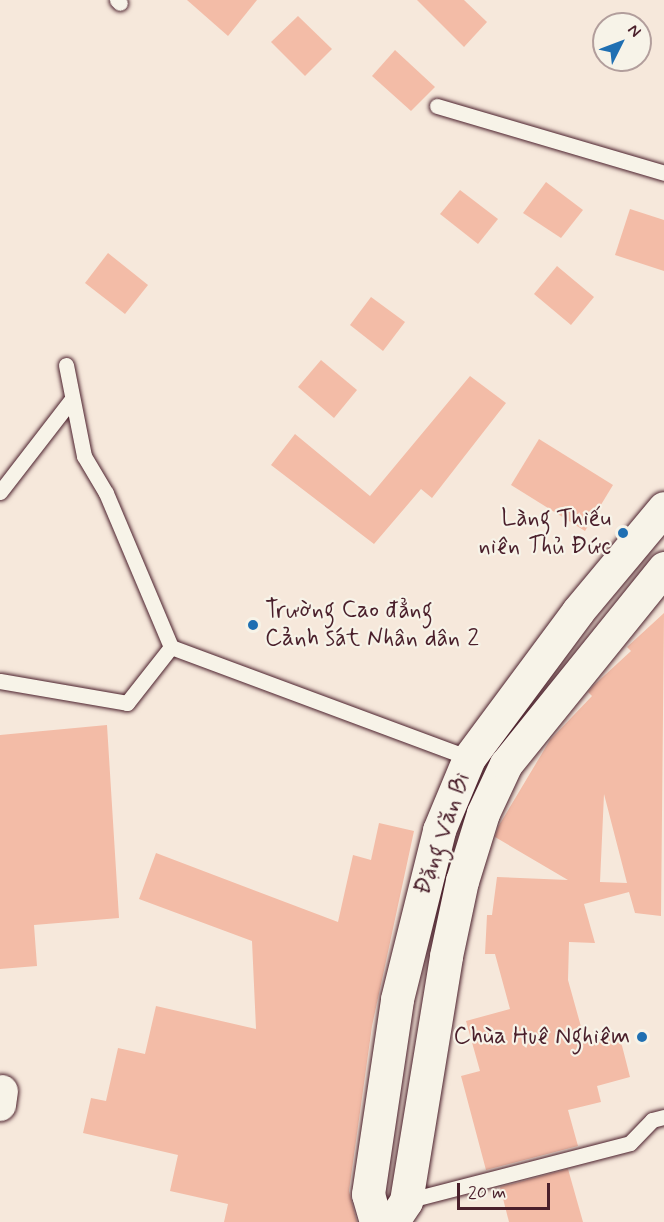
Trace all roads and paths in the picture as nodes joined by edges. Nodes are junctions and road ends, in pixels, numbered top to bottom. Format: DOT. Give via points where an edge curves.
graph roads {
  1 [pos="437,106"];
  2 [pos="664,172"];
  3 [pos="66,365"];
  4 [pos="72,399"];
  5 [pos="0,492"];
  6 [pos="664,508"];
  7 [pos="664,567"];
  8 [pos="171,647"];
  9 [pos="0,681"];
  10 [pos="470,758"];
  11 [pos="664,1117"];
  12 [pos="399,1212"];
  13 [pos="376,1222"];
  1 -- 2 [label="lane"];
  3 -- 4 [label="lane"];
  4 -- 5 [label="lane"];
  4 -- 8 [label="lane" via="84,456 106,493"];
  6 -- 10 [label="main road, Đặng Văn Bi" via="578,611"];
  7 -- 12 [label="main road, Đặng Văn Bi" via="506,764 483,813 462,881 446,956"];
  8 -- 9 [label="lane" via="127,703"];
  8 -- 10 [label="lane"];
  10 -- 13 [label="main road, Đặng Văn Bi" via="439,830 397,999 368,1194"];
  11 -- 12 [label="lane" via="652,1120 630,1143"];
}
